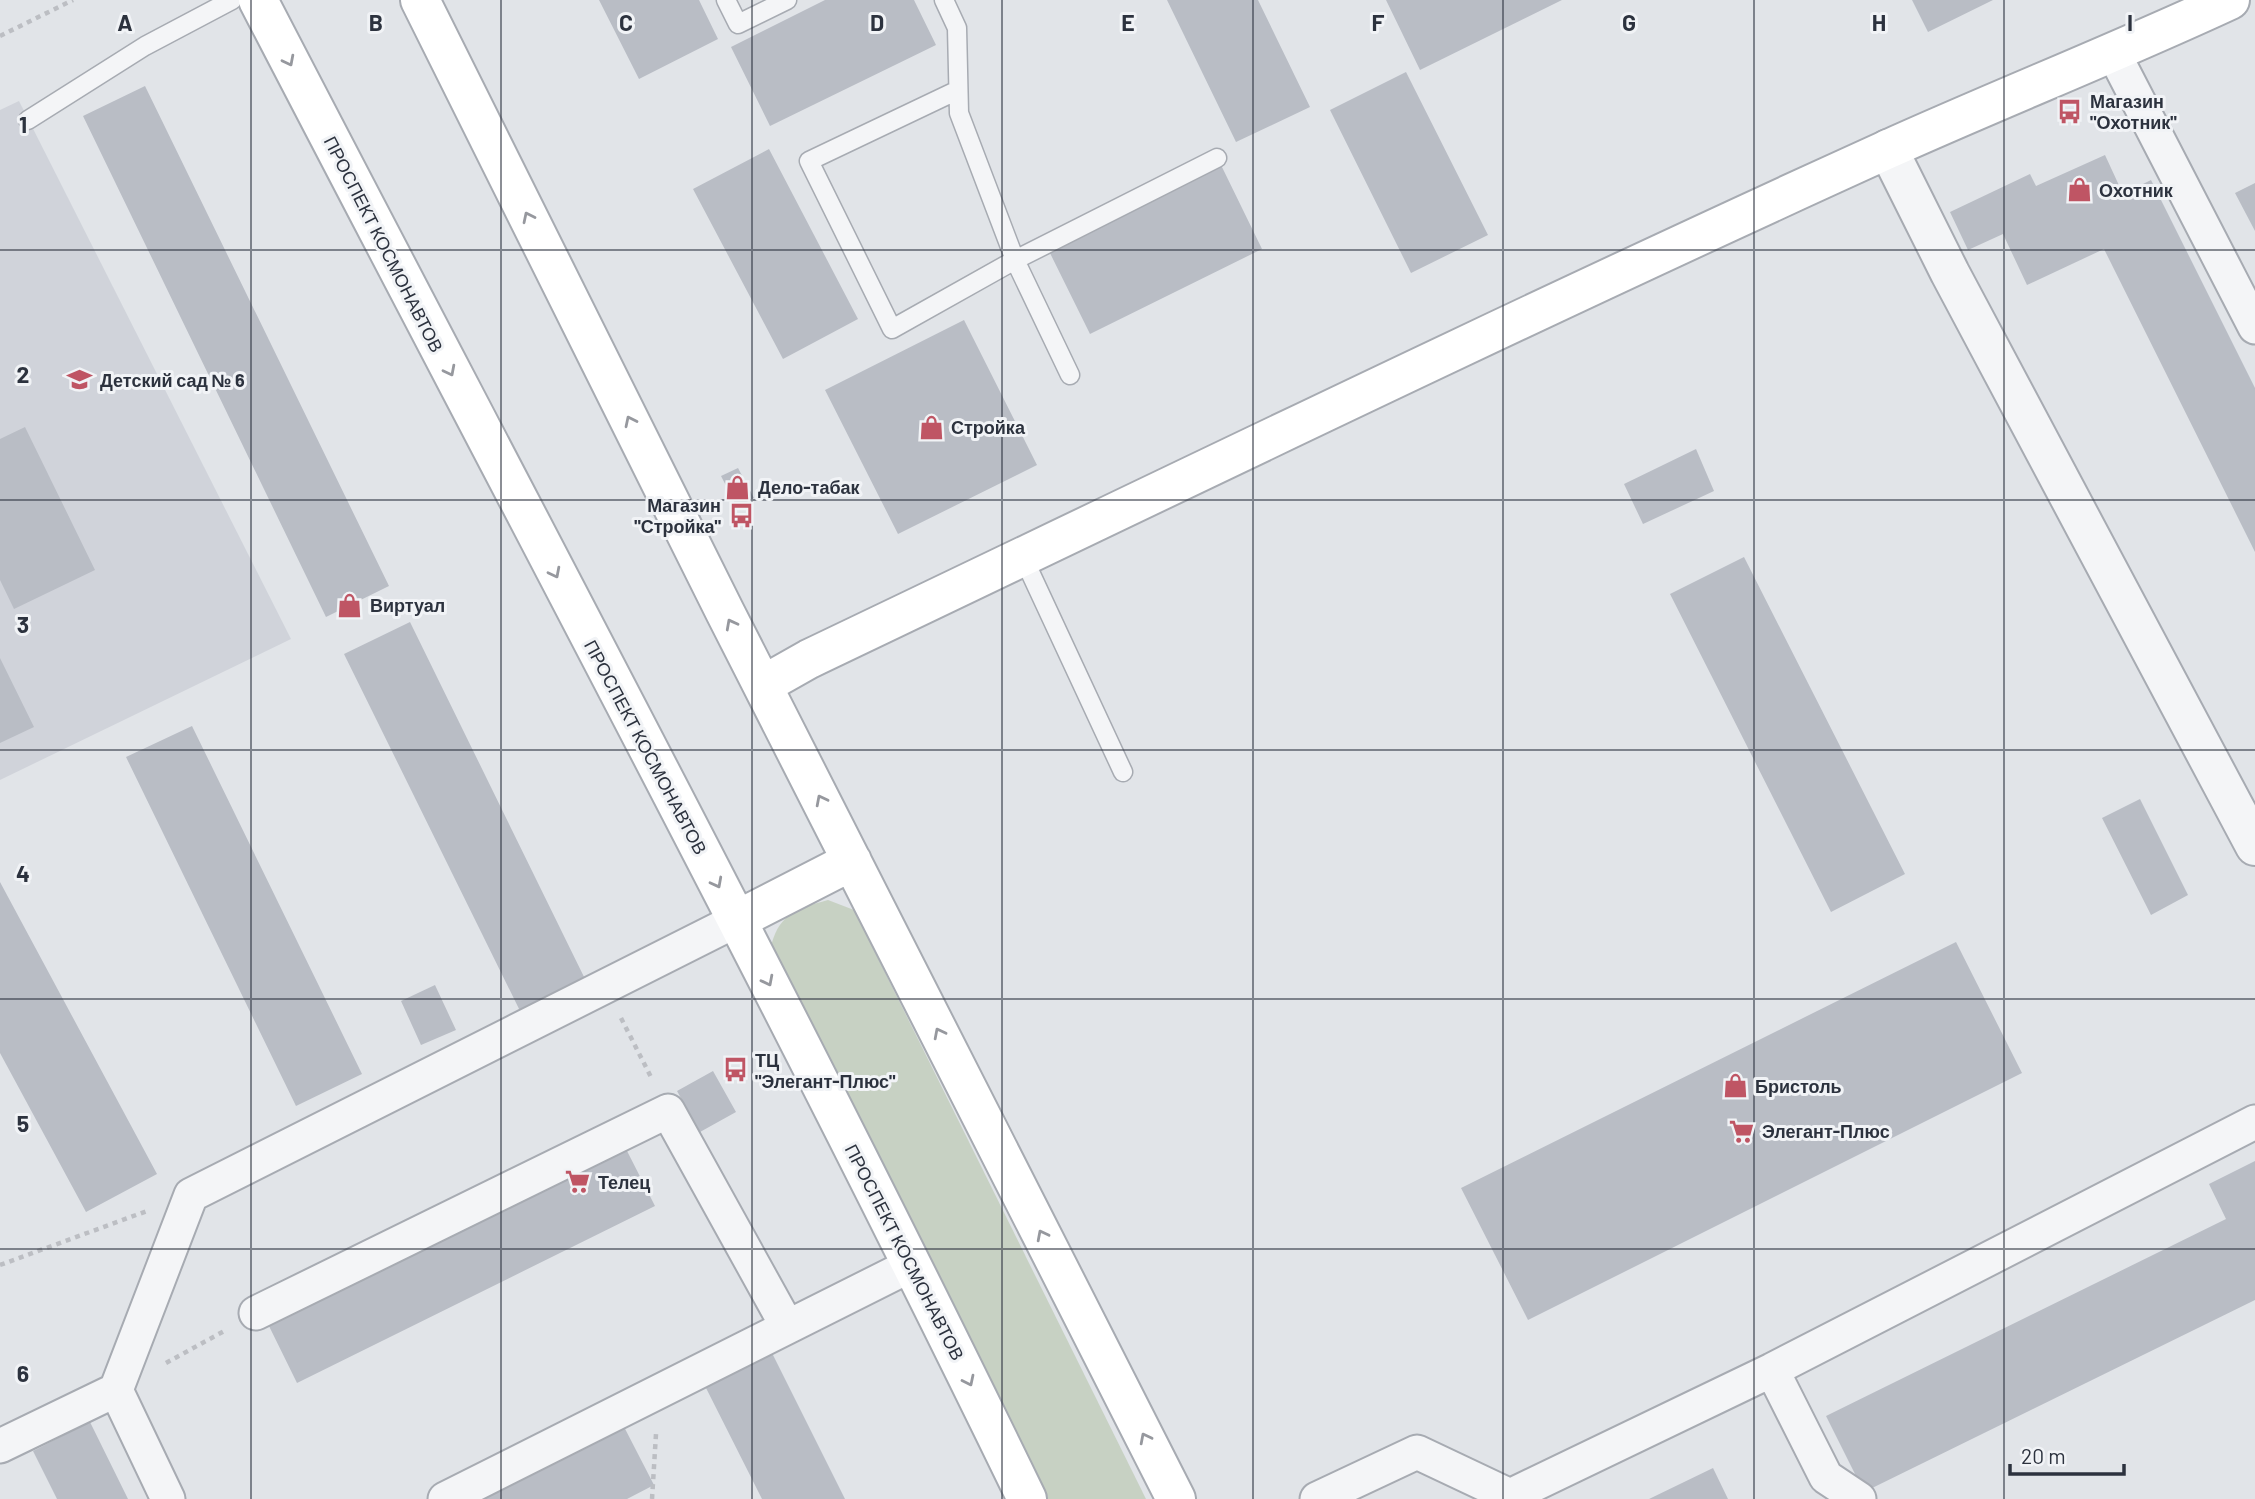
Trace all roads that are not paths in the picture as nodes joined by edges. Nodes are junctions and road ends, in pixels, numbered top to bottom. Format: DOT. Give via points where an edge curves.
graph roads {
  1 [pos="232,0"];
  2 [pos="257,0"];
  3 [pos="421,0"];
  4 [pos="726,0"];
  5 [pos="787,0"];
  6 [pos="944,0"];
  7 [pos="2230,0"];
  8 [pos="2114,54"];
  9 [pos="958,90"];
  10 [pos="28,120"];
  11 [pos="1888,149"];
  12 [pos="1217,158"];
  13 [pos="1015,260"];
  14 [pos="2255,327"];
  15 [pos="1070,375"];
  16 [pos="1023,557"];
  17 [pos="763,685"];
  18 [pos="1123,772"];
  19 [pos="2249,823"];
  20 [pos="852,861"];
  21 [pos="737,920"];
  22 [pos="2255,1122"];
  23 [pos="913,1264"];
  24 [pos="256,1313"];
  25 [pos="787,1326"];
  26 [pos="1772,1370"];
  27 [pos="116,1390"];
  28 [pos="0,1446"];
  29 [pos="169,1499"];
  30 [pos="445,1499"];
  31 [pos="1027,1499"];
  32 [pos="1176,1499"];
  33 [pos="1317,1499"];
  34 [pos="1859,1499"];
  1 -- 10 [label="lane" via="145,47"];
  2 -- 21 [label="main road, ПРОСПЕКТ КОСМОНАВТОВ, one-way"];
  17 -- 3 [label="main road, one-way"];
  4 -- 5 [label="lane" via="738,24"];
  6 -- 9 [label="lane" via="957,28"];
  7 -- 8 [label="main road"];
  8 -- 11 [label="main road"];
  8 -- 14 [label="street"];
  9 -- 13 [label="lane" via="959,113"];
  9 -- 13 [label="lane" via="809,161 891,329"];
  11 -- 16 [label="main road" via="1390,380"];
  11 -- 19 [label="street" via="1950,273"];
  12 -- 13 [label="lane"];
  13 -- 15 [label="lane"];
  16 -- 17 [label="main road"];
  16 -- 18 [label="lane"];
  20 -- 17 [label="main road, one-way"];
  20 -- 21 [label="main road"];
  32 -- 20 [label="main road, one-way"];
  21 -- 23 [label="main road, ПРОСПЕКТ КОСМОНАВТОВ, one-way"];
  21 -- 27 [label="street" via="191,1195"];
  22 -- 26 [label="street"];
  23 -- 25 [label="street"];
  23 -- 31 [label="main road, ПРОСПЕКТ КОСМОНАВТОВ, one-way"];
  24 -- 25 [label="street" via="668,1111"];
  25 -- 30 [label="street"];
  26 -- 33 [label="street" via="1510,1496 1417,1452"];
  26 -- 34 [label="street" via="1826,1477"];
  27 -- 28 [label="street"];
  27 -- 29 [label="street"];
}
